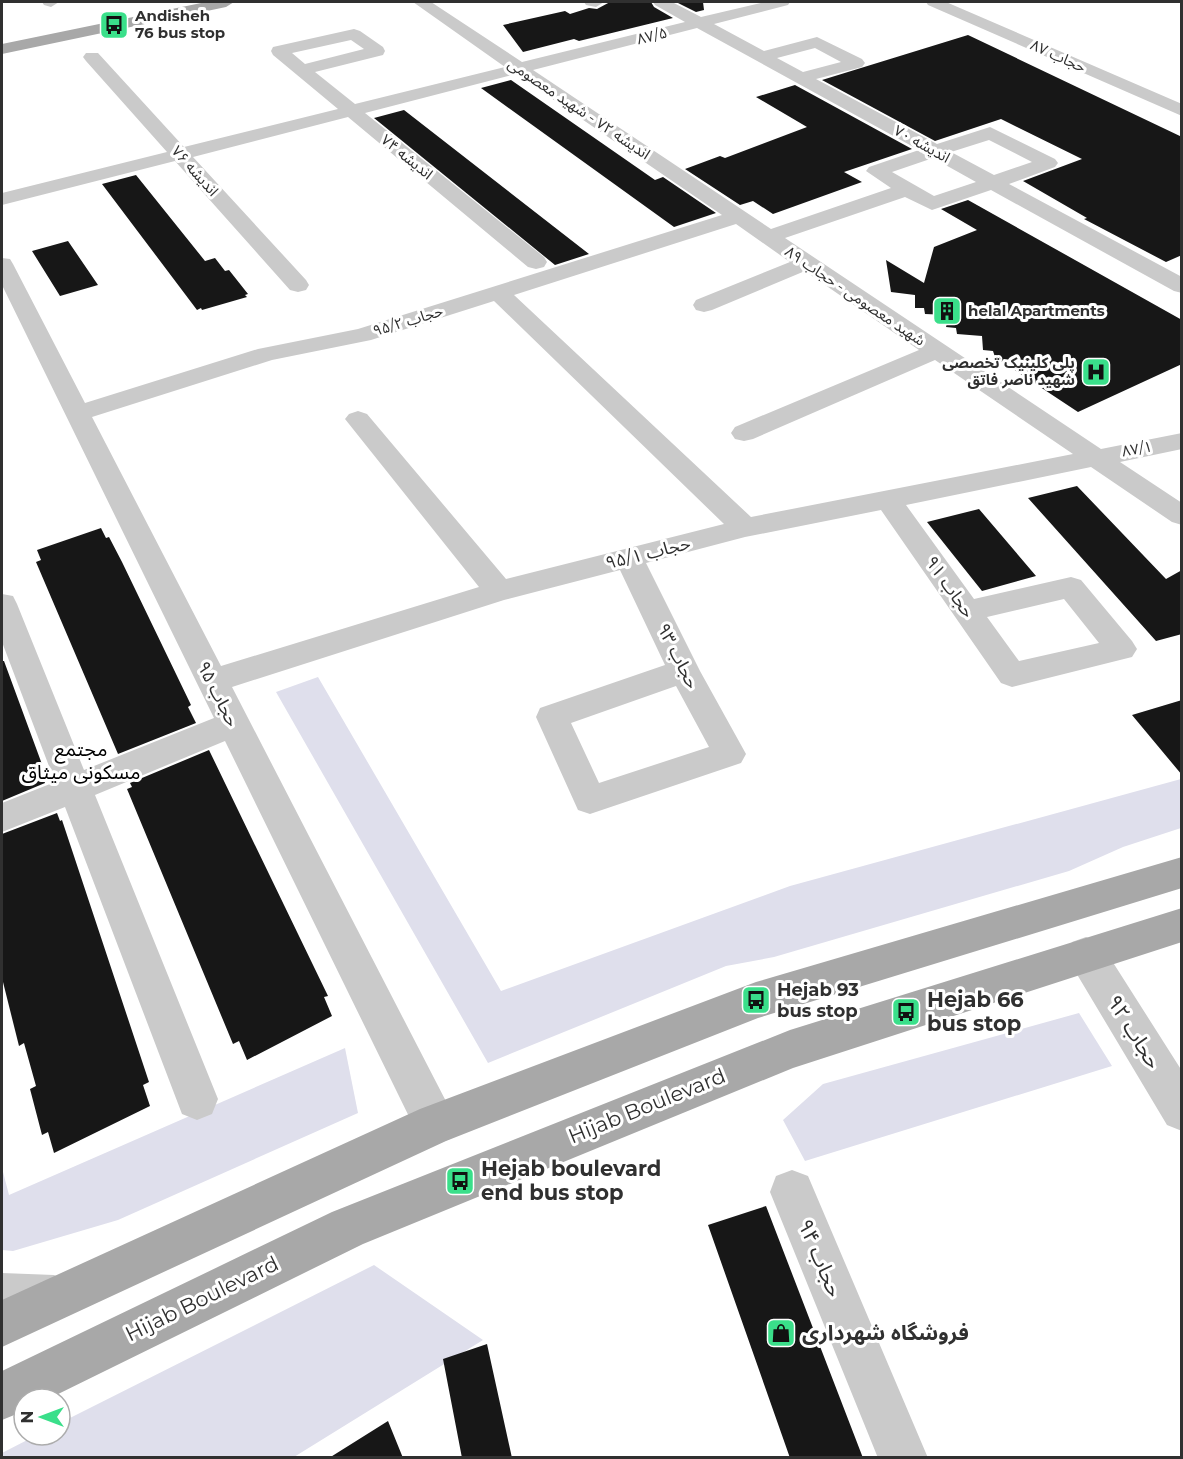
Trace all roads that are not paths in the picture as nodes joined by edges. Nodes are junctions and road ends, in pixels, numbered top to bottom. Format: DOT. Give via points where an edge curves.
graph roads {
  1 [pos="176,2"];
  2 [pos="226,2"];
  3 [pos="421,2"];
  4 [pos="592,2"];
  5 [pos="596,2"];
  6 [pos="662,2"];
  7 [pos="782,2"];
  8 [pos="934,2"];
  9 [pos="700,23"];
  10 [pos="2,37"];
  11 [pos="2,49"];
  12 [pos="92,57"];
  13 [pos="762,57"];
  14 [pos="521,69"];
  15 [pos="301,70"];
  16 [pos="801,78"];
  17 [pos="1182,111"];
  18 [pos="351,112"];
  19 [pos="936,151"];
  20 [pos="180,154"];
  21 [pos="993,183"];
  22 [pos="908,189"];
  23 [pos="2,199"];
  24 [pos="737,217"];
  25 [pos="767,237"];
  26 [pos="536,262"];
  27 [pos="806,263"];
  28 [pos="2,264"];
  29 [pos="1182,266"];
  30 [pos="1160,274"];
  31 [pos="298,285"];
  32 [pos="1182,286"];
  33 [pos="499,293"];
  34 [pos="704,305"];
  35 [pos="936,351"];
  36 [pos="77,414"];
  37 [pos="358,419"];
  38 [pos="744,433"];
  39 [pos="1182,441"];
  40 [pos="1093,457"];
  41 [pos="888,499"];
  42 [pos="1176,512"];
  43 [pos="745,528"];
  44 [pos="629,558"];
  45 [pos="499,591"];
  46 [pos="2,604"];
  47 [pos="967,610"];
  48 [pos="684,671"];
  49 [pos="212,681"];
  50 [pos="234,724"];
  51 [pos="75,789"];
  52 [pos="2,818"];
  53 [pos="1182,872"];
  54 [pos="1182,925"];
  55 [pos="1086,954"];
  56 [pos="197,1099"];
  57 [pos="1182,1110"];
  58 [pos="435,1124"];
  59 [pos="792,1192"];
  60 [pos="2,1296"];
  61 [pos="59,1298"];
  62 [pos="2,1324"];
  63 [pos="2,1396"];
  64 [pos="903,1458"];
  1 -- 10 [label="main road"];
  2 -- 11 [label="main road"];
  3 -- 14 [label="street, اندیشه ۷۲ - شهید معصومی"];
  4 -- 5 [label="street"];
  6 -- 9 [label="street, اندیشه ۷۰"];
  7 -- 9 [label="street, ۸۷/۵"];
  8 -- 17 [label="street, حجاب ۸۷"];
  9 -- 13 [label="street, اندیشه ۷۰"];
  9 -- 14 [label="street, ۸۷/۵"];
  12 -- 20 [label="street, اندیشه ۷۶"];
  13 -- 16 [label="street, اندیشه ۷۰"];
  13 -- 16 [label="street" via="817,42 856,63"];
  14 -- 18 [label="street, ۸۷/۵"];
  14 -- 24 [label="street, اندیشه ۷۲ - شهید معصومی"];
  15 -- 15 [label="street, اندیشه ۷۴" via="279,51 354,34 377,51"];
  15 -- 18 [label="street, اندیشه ۷۴"];
  16 -- 19 [label="street, اندیشه ۷۰"];
  18 -- 20 [label="street, ۸۷/۵"];
  18 -- 26 [label="street, اندیشه ۷۴"];
  19 -- 21 [label="street, اندیشه ۷۰"];
  19 -- 21 [label="street" via="990,133 1048,163"];
  19 -- 22 [label="street" via="876,171"];
  20 -- 23 [label="street, ۸۷/۵"];
  20 -- 31 [label="street, اندیشه ۷۶"];
  21 -- 22 [label="street" via="932,204"];
  21 -- 30 [label="street, اندیشه ۷۰"];
  22 -- 25 [label="street"];
  24 -- 25 [label="street, شهید معصومی - حجاب ۸۹"];
  24 -- 33 [label="street, حجاب ۹۵/۲"];
  25 -- 27 [label="street, شهید معصومی - حجاب ۸۹"];
  27 -- 34 [label="street"];
  27 -- 35 [label="street, شهید معصومی - حجاب ۸۹"];
  28 -- 36 [label="street, حجاب ۹۵"];
  29 -- 30 [label="street"];
  30 -- 32 [label="street, اندیشه ۷۰"];
  33 -- 36 [label="street, حجاب ۹۵/۲" via="363,335 267,354"];
  33 -- 43 [label="street"];
  35 -- 38 [label="street"];
  35 -- 40 [label="street, شهید معصومی - حجاب ۸۹"];
  36 -- 49 [label="street, حجاب ۹۵"];
  37 -- 45 [label="street"];
  39 -- 40 [label="street, ۸۷/۱"];
  39 -- 42 [label="street" via="1139,465 1146,483"];
  40 -- 41 [label="street, حجاب ۹۵/۱"];
  40 -- 42 [label="street, شهید معصومی - حجاب ۸۹"];
  41 -- 43 [label="street, حجاب ۹۵/۱"];
  41 -- 47 [label="street, حجاب ۹۱"];
  43 -- 44 [label="street, حجاب ۹۵/۱"];
  44 -- 45 [label="street, حجاب ۹۵/۱"];
  44 -- 48 [label="street, حجاب ۹۳"];
  45 -- 49 [label="street, حجاب ۹۵/۱"];
  46 -- 51 [label="street"];
  47 -- 47 [label="street, حجاب ۹۱" via="1071,587 1121,649 1012,675"];
  48 -- 48 [label="street, حجاب ۹۳" via="552,717 590,800 729,754"];
  49 -- 50 [label="street, حجاب ۹۵"];
  50 -- 51 [label="street"];
  50 -- 58 [label="street, حجاب ۹۵"];
  51 -- 52 [label="street"];
  51 -- 56 [label="street"];
  53 -- 58 [label="main road" via="756,1000"];
  54 -- 55 [label="main road, Hijab Boulevard"];
  55 -- 57 [label="street, حجاب ۹۲"];
  55 -- 63 [label="main road, Hijab Boulevard" via="790,1049 460,1181 348,1228"];
  58 -- 61 [label="main road"];
  59 -- 64 [label="street, حجاب ۹۴"];
  60 -- 61 [label="street"];
  61 -- 62 [label="main road"];
}
